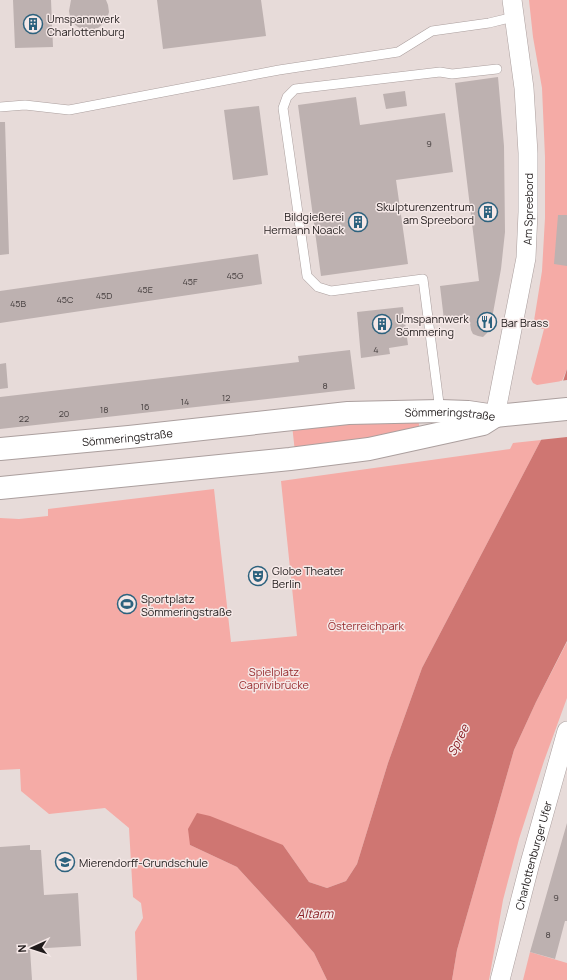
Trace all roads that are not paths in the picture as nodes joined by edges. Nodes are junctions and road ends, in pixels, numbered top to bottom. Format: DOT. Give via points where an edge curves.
graph roads {
  1 [pos="513,8"];
  2 [pos="497,69"];
  3 [pos="0,107"];
  4 [pos="567,409"];
  5 [pos="440,411"];
  6 [pos="496,416"];
  7 [pos="0,449"];
  8 [pos="0,488"];
  9 [pos="567,731"];
  10 [pos="500,980"];
  1 -- 3 [label="lane" via="489,23 432,31 398,52 279,70 70,110 26,105"];
  1 -- 6 [label="street, Am Spreebord" via="524,88 528,212 526,258"];
  2 -- 5 [label="lane" via="452,74 440,72 295,89 287,97 283,108 307,276 318,287 331,291 423,279"];
  4 -- 6 [label="street"];
  5 -- 6 [label="street, Sömmeringstraße"];
  5 -- 7 [label="street, Sömmeringstraße" via="348,413"];
  6 -- 8 [label="street, Sömmeringstraße" via="483,424 369,449"];
  9 -- 10 [label="street, Charlottenburger Ufer"];
}
